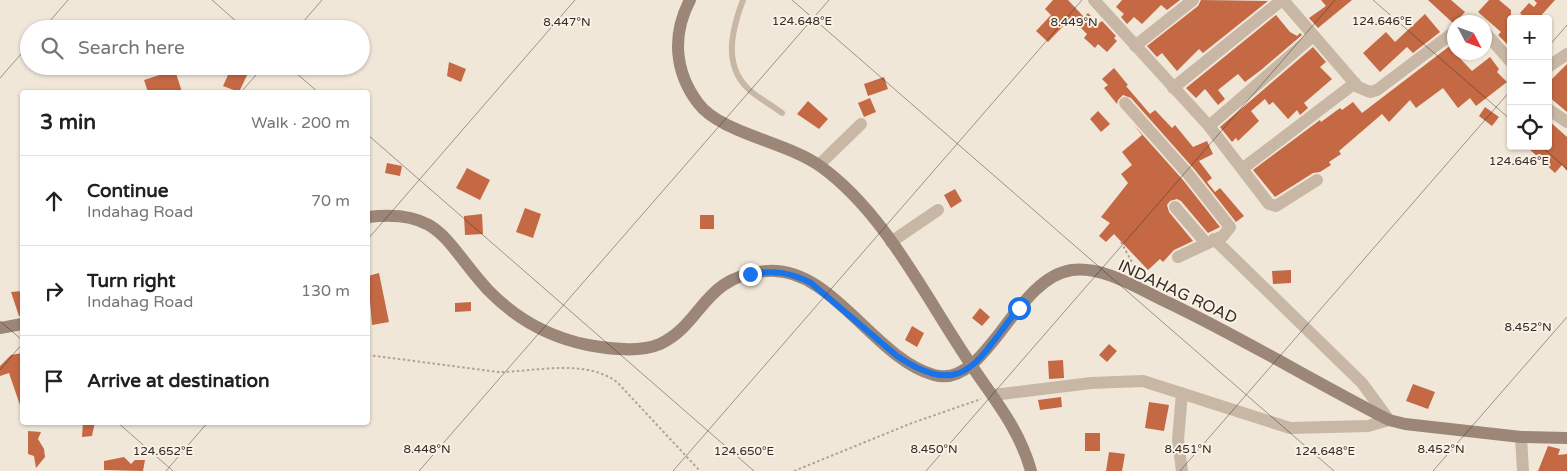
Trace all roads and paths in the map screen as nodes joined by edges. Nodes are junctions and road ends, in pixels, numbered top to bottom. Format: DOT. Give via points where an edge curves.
graph roads {
  1 [pos="690,0"];
  2 [pos="743,0"];
  3 [pos="1094,0"];
  4 [pos="1193,0"];
  5 [pos="1282,0"];
  6 [pos="1313,36"];
  7 [pos="1447,37"];
  8 [pos="1492,40"];
  9 [pos="1135,46"];
  10 [pos="1567,54"];
  11 [pos="1509,60"];
  12 [pos="1552,64"];
  13 [pos="1355,83"];
  14 [pos="1173,88"];
  15 [pos="1125,103"];
  16 [pos="1552,111"];
  17 [pos="782,113"];
  18 [pos="1567,122"];
  19 [pos="861,124"];
  20 [pos="1209,126"];
  21 [pos="819,165"];
  22 [pos="1242,169"];
  23 [pos="1317,180"];
  24 [pos="1175,208"];
  25 [pos="938,210"];
  26 [pos="370,217"];
  27 [pos="1210,241"];
  28 [pos="891,242"];
  29 [pos="1121,242"];
  30 [pos="1178,257"];
  31 [pos="1153,296"];
  32 [pos="20,324"];
  33 [pos="0,328"];
  34 [pos="370,355"];
  35 [pos="972,366"];
  36 [pos="1182,393"];
  37 [pos="993,395"];
  38 [pos="1389,420"];
  39 [pos="1521,437"];
  40 [pos="1567,438"];
  41 [pos="700,471"];
  42 [pos="794,471"];
  43 [pos="1031,471"];
  44 [pos="1182,471"];
  45 [pos="1523,471"];
  1 -- 21 [label="main road" via="676,52 698,103 706,112 731,126 775,142"];
  2 -- 17 [label="lane" via="730,45 735,72 754,94"];
  3 -- 9 [label="street"];
  4 -- 9 [label="street"];
  5 -- 6 [label="street"];
  5 -- 14 [label="street"];
  6 -- 13 [label="street"];
  6 -- 20 [label="street"];
  7 -- 13 [label="street" via="1377,90 1363,90"];
  8 -- 11 [label="street"];
  9 -- 14 [label="street"];
  10 -- 12 [label="street"];
  13 -- 22 [label="street"];
  14 -- 20 [label="street"];
  15 -- 27 [label="street" via="1229,225 1226,234"];
  16 -- 18 [label="street"];
  19 -- 21 [label="street"];
  20 -- 22 [label="street"];
  21 -- 28 [label="main road" via="850,192"];
  22 -- 23 [label="street" via="1272,206"];
  24 -- 27 [label="street"];
  25 -- 28 [label="street"];
  26 -- 35 [label="main road, INDAHAG ROAD" via="407,217 427,223 455,247 485,287 518,316 569,341 645,348 675,334 720,286 750,274 780,271 811,283 910,365 944,377 961,374"];
  27 -- 30 [label="street"];
  27 -- 38 [label="street" via="1362,384"];
  28 -- 35 [label="main road"];
  29 -- 31 [label="path"];
  31 -- 35 [label="main road, INDAHAG ROAD" via="1098,272 1072,270 1059,274 1034,291"];
  31 -- 38 [label="main road, INDAHAG ROAD" via="1260,349"];
  32 -- 33 [label="main road"];
  34 -- 41 [label="path" via="498,372 553,367 600,373 616,382"];
  35 -- 37 [label="main road"];
  36 -- 37 [label="street" via="1153,382 1133,380"];
  36 -- 38 [label="street" via="1290,428 1368,426"];
  36 -- 44 [label="street" via="1178,440"];
  37 -- 42 [label="path" via="912,423"];
  37 -- 43 [label="main road" via="1022,443"];
  38 -- 39 [label="main road, INDAHAG ROAD"];
  39 -- 40 [label="main road, INDAHAG ROAD"];
  39 -- 45 [label="street"];
}
